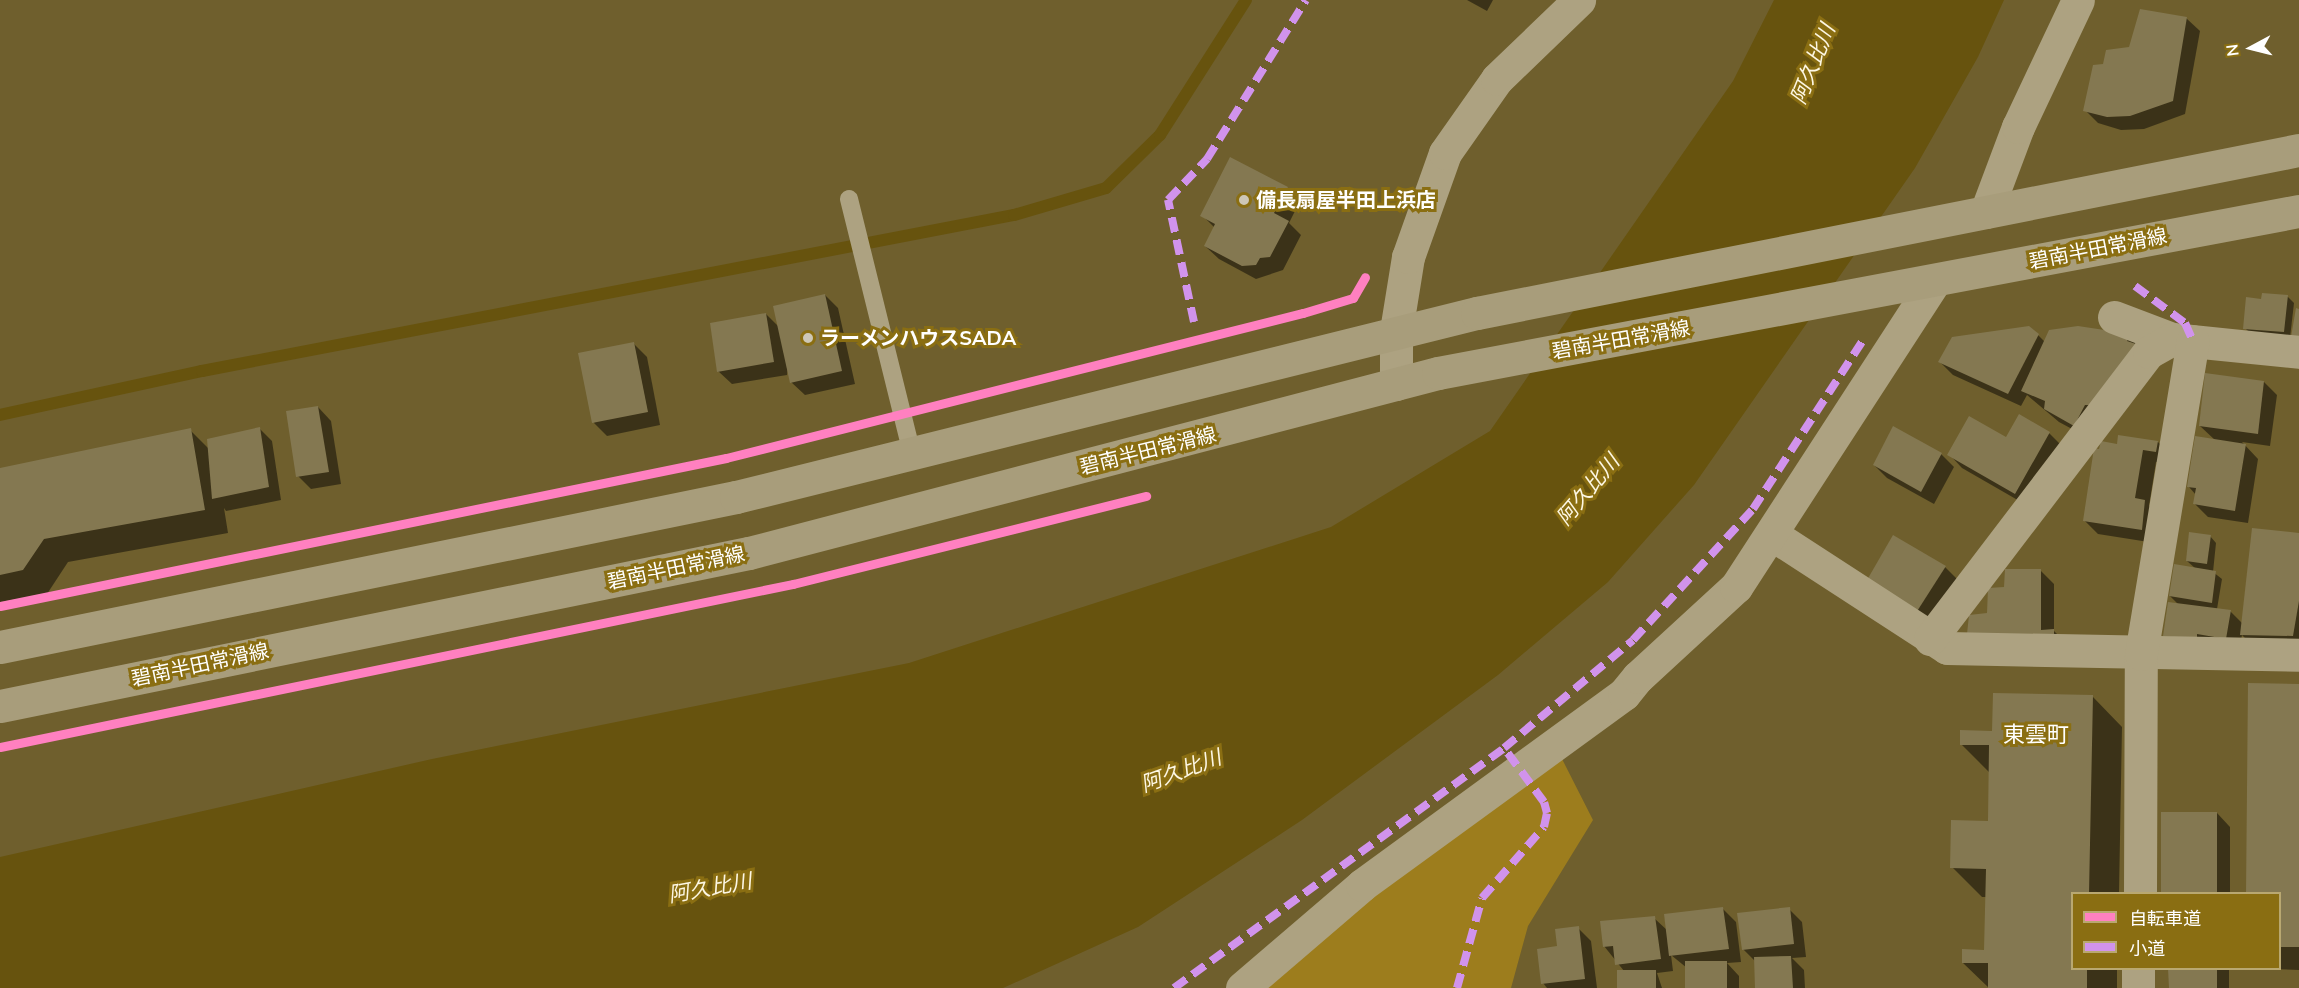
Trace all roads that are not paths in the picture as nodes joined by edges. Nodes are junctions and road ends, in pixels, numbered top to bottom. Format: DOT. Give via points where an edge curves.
graph roads {
  1 [pos="1579,0"];
  2 [pos="2078,0"];
  3 [pos="2299,150"];
  4 [pos="849,199"];
  5 [pos="2299,211"];
  6 [pos="1986,213"];
  7 [pos="1935,280"];
  8 [pos="2114,317"];
  9 [pos="1396,331"];
  10 [pos="2183,340"];
  11 [pos="2299,352"];
  12 [pos="1396,384"];
  13 [pos="912,453"];
  14 [pos="1773,535"];
  15 [pos="1930,639"];
  16 [pos="0,647"];
  17 [pos="2140,654"];
  18 [pos="2299,655"];
  19 [pos="0,706"];
  20 [pos="2140,892"];
  21 [pos="2138,970"];
  22 [pos="1242,988"];
  23 [pos="2138,988"];
  1 -- 9 [label="street" via="1497,79 1444,153 1408,257"];
  2 -- 6 [label="street" via="2018,127"];
  3 -- 6 [label="main road"];
  4 -- 13 [label="lane"];
  5 -- 7 [label="main road, 碧南半田常滑線"];
  6 -- 9 [label="main road"];
  7 -- 12 [label="main road, 碧南半田常滑線"];
  7 -- 14 [label="street"];
  8 -- 10 [label="street"];
  9 -- 12 [label="street"];
  9 -- 13 [label="main road"];
  10 -- 11 [label="street"];
  10 -- 15 [label="street" via="2149,352"];
  10 -- 17 [label="street"];
  12 -- 19 [label="main road, 碧南半田常滑線" via="749,553"];
  13 -- 16 [label="main road" via="736,496"];
  14 -- 15 [label="street"];
  14 -- 22 [label="street" via="1736,587 1624,694 1362,885"];
  15 -- 17 [label="street" via="1947,648"];
  17 -- 18 [label="street"];
  17 -- 20 [label="street"];
  21 -- 23 [label="street"];
}
